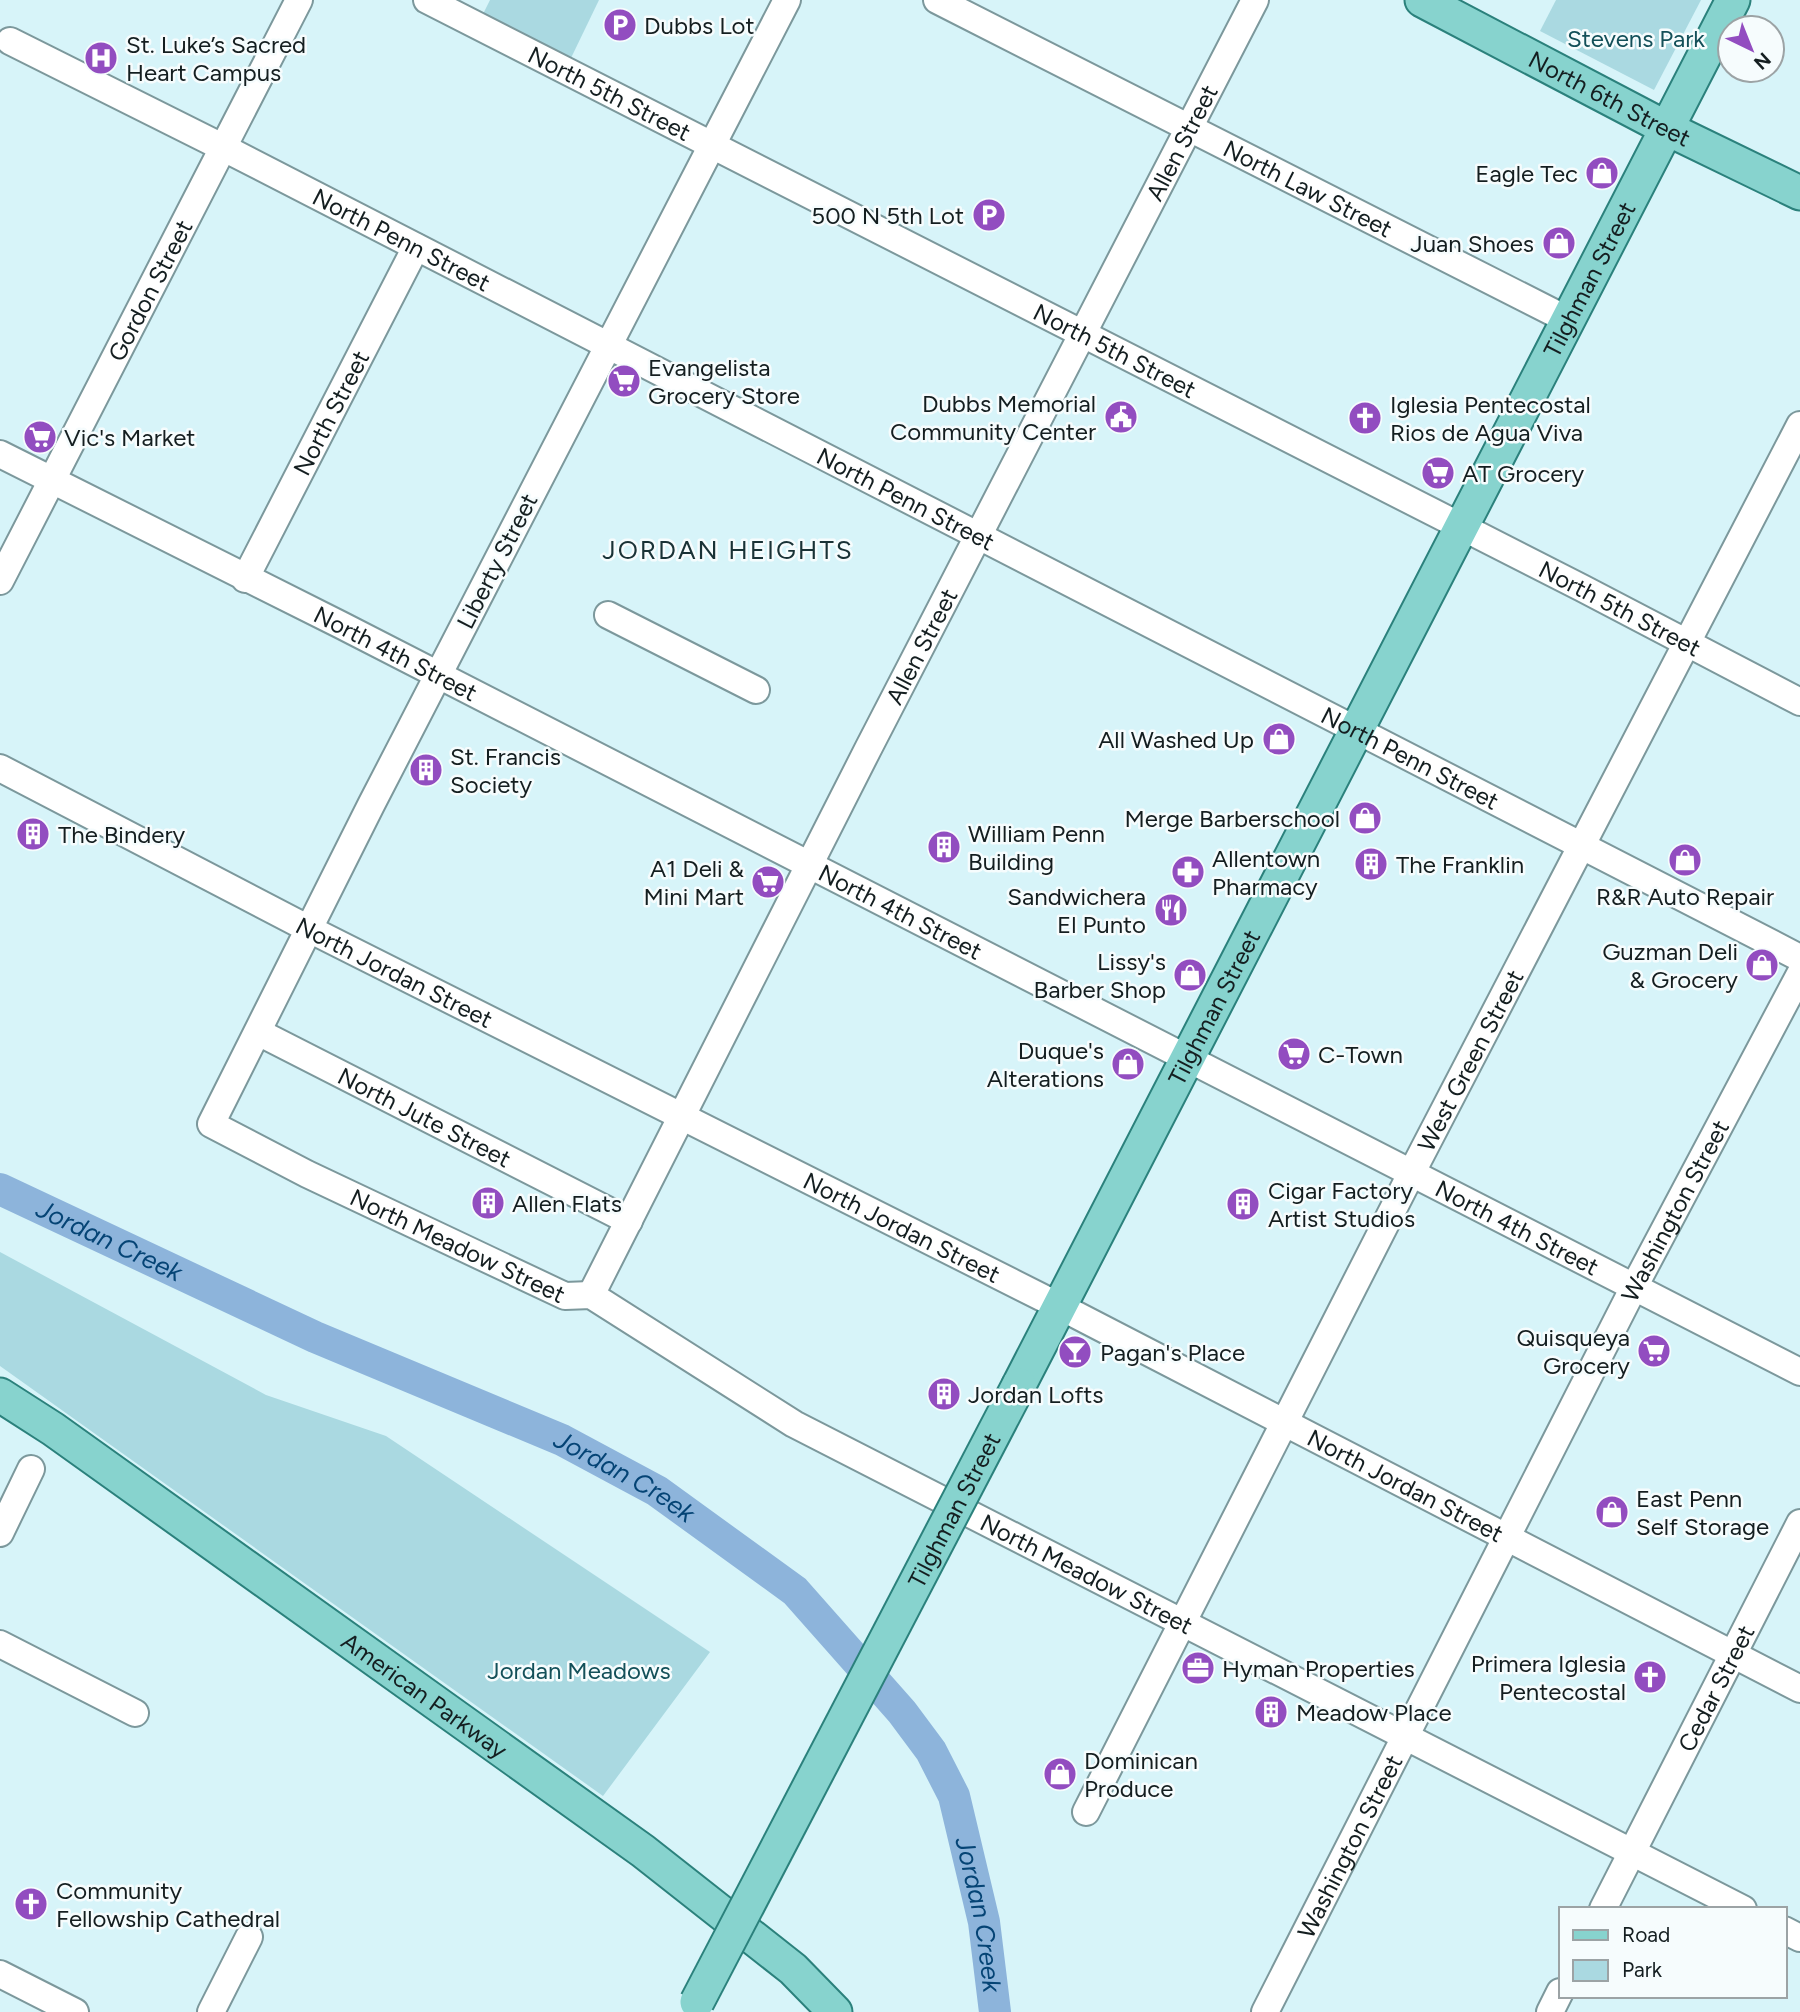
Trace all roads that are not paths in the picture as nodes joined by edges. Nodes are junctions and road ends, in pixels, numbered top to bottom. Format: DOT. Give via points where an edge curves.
graph roads {
  1 [pos="299,0"];
  2 [pos="428,0"];
  3 [pos="787,0"];
  4 [pos="937,0"];
  5 [pos="1255,0"];
  6 [pos="1422,0"];
  7 [pos="1733,0"];
  8 [pos="10,41"];
  9 [pos="1188,129"];
  10 [pos="1668,129"];
  11 [pos="712,146"];
  12 [pos="224,148"];
  13 [pos="1800,194"];
  14 [pos="416,247"];
  15 [pos="1568,320"];
  16 [pos="1082,334"];
  17 [pos="609,346"];
  18 [pos="1800,425"];
  19 [pos="0,454"];
  20 [pos="52,481"];
  21 [pos="1461,528"];
  22 [pos="978,536"];
  23 [pos="245,579"];
  24 [pos="0,581"];
  25 [pos="608,615"];
  26 [pos="1688,643"];
  27 [pos="437,677"];
  28 [pos="756,690"];
  29 [pos="1800,702"];
  30 [pos="1358,730"];
  31 [pos="0,768"];
  32 [pos="1581,845"];
  33 [pos="809,865"];
  34 [pos="309,929"];
  35 [pos="1800,958"];
  36 [pos="1800,974"];
  37 [pos="258,1032"];
  38 [pos="1188,1058"];
  39 [pos="682,1116"];
  40 [pos="211,1124"];
  41 [pos="1412,1172"];
  42 [pos="629,1221"];
  43 [pos="1634,1287"];
  44 [pos="591,1295"];
  45 [pos="1059,1306"];
  46 [pos="1800,1372"];
  47 [pos="0,1395"];
  48 [pos="1283,1423"];
  49 [pos="31,1469"];
  50 [pos="1800,1523"];
  51 [pos="0,1533"];
  52 [pos="1507,1538"];
  53 [pos="1182,1621"];
  54 [pos="0,1644"];
  55 [pos="1732,1654"];
  56 [pos="1800,1689"];
  57 [pos="135,1713"];
  58 [pos="1406,1736"];
  59 [pos="1086,1812"];
  60 [pos="1632,1852"];
  61 [pos="1604,1907"];
  62 [pos="1739,1907"];
  63 [pos="249,1937"];
  64 [pos="0,1974"];
  65 [pos="1559,1994"];
  66 [pos="694,2007"];
  67 [pos="75,2012"];
  68 [pos="211,2012"];
  69 [pos="835,2012"];
  70 [pos="1265,2012"];
  71 [pos="1550,2012"];
  1 -- 12 [label="street, Gordon Street"];
  2 -- 11 [label="street, North 5th Street"];
  3 -- 11 [label="street, Liberty Street"];
  4 -- 9 [label="street, North Law Street"];
  5 -- 9 [label="street, Allen Street"];
  6 -- 10 [label="main road, North 6th Street"];
  7 -- 10 [label="main road, Tilghman Street"];
  8 -- 12 [label="street, North Penn Street"];
  9 -- 15 [label="street, North Law Street"];
  9 -- 16 [label="street, Allen Street"];
  10 -- 13 [label="main road, North 6th Street"];
  10 -- 15 [label="main road, Tilghman Street"];
  11 -- 16 [label="street, North 5th Street"];
  11 -- 17 [label="street, Liberty Street"];
  12 -- 14 [label="street, North Penn Street"];
  12 -- 20 [label="street, Gordon Street"];
  14 -- 17 [label="street, North Penn Street"];
  14 -- 23 [label="street, North Street"];
  15 -- 21 [label="main road, Tilghman Street"];
  16 -- 21 [label="street, North 5th Street"];
  16 -- 22 [label="street, Allen Street"];
  17 -- 22 [label="street, North Penn Street"];
  17 -- 27 [label="street, Liberty Street"];
  18 -- 26 [label="street, West Green Street"];
  19 -- 20 [label="street, North 4th Street"];
  20 -- 23 [label="street, North 4th Street"];
  20 -- 24 [label="street, Gordon Street"];
  21 -- 26 [label="street, North 5th Street"];
  21 -- 30 [label="main road, Tilghman Street"];
  22 -- 30 [label="street, North Penn Street"];
  22 -- 33 [label="street, Allen Street"];
  23 -- 27 [label="street, North 4th Street"];
  25 -- 28 [label="street"];
  26 -- 29 [label="street, North 5th Street"];
  26 -- 32 [label="street, West Green Street"];
  27 -- 33 [label="street, North 4th Street"];
  27 -- 34 [label="street, Liberty Street"];
  30 -- 32 [label="street, North Penn Street"];
  30 -- 38 [label="main road, Tilghman Street"];
  31 -- 34 [label="street, North Jordan Street"];
  32 -- 35 [label="street, North Penn Street"];
  32 -- 41 [label="street, West Green Street"];
  33 -- 38 [label="street, North 4th Street"];
  33 -- 39 [label="street, Allen Street"];
  34 -- 37 [label="street, Liberty Street"];
  34 -- 39 [label="street, North Jordan Street"];
  36 -- 43 [label="street, Washington Street"];
  37 -- 40 [label="street, Liberty Street"];
  37 -- 42 [label="street, North Jute Street"];
  38 -- 41 [label="street, North 4th Street"];
  38 -- 45 [label="main road, Tilghman Street"];
  39 -- 42 [label="street, Allen Street"];
  39 -- 45 [label="street, North Jordan Street"];
  40 -- 44 [label="street, North Meadow Street" via="565,1296"];
  41 -- 43 [label="street, North 4th Street"];
  41 -- 48 [label="street, West Green Street"];
  42 -- 44 [label="street, Allen Street"];
  43 -- 46 [label="street, North 4th Street"];
  43 -- 52 [label="street, Washington Street"];
  44 -- 53 [label="street, North Meadow Street" via="794,1424"];
  45 -- 48 [label="street, North Jordan Street"];
  45 -- 66 [label="main road, Tilghman Street, bridge"];
  47 -- 69 [label="main road, American Parkway" via="54,1429 653,1859 793,1969"];
  48 -- 52 [label="street, North Jordan Street"];
  48 -- 53 [label="street, West Green Street"];
  49 -- 51 [label="street"];
  50 -- 55 [label="street, Cedar Street"];
  52 -- 55 [label="street, North Jordan Street"];
  52 -- 58 [label="street, Washington Street"];
  53 -- 58 [label="street, North Meadow Street"];
  53 -- 59 [label="street, West Green Street"];
  54 -- 57 [label="street"];
  55 -- 56 [label="street, North Jordan Street"];
  55 -- 60 [label="street, Cedar Street"];
  58 -- 60 [label="street, North Meadow Street"];
  58 -- 70 [label="street, Washington Street"];
  60 -- 61 [label="street, Cedar Street"];
  60 -- 62 [label="street, North Meadow Street"];
  63 -- 68 [label="street"];
  64 -- 67 [label="street"];
  65 -- 71 [label="street"];
}
